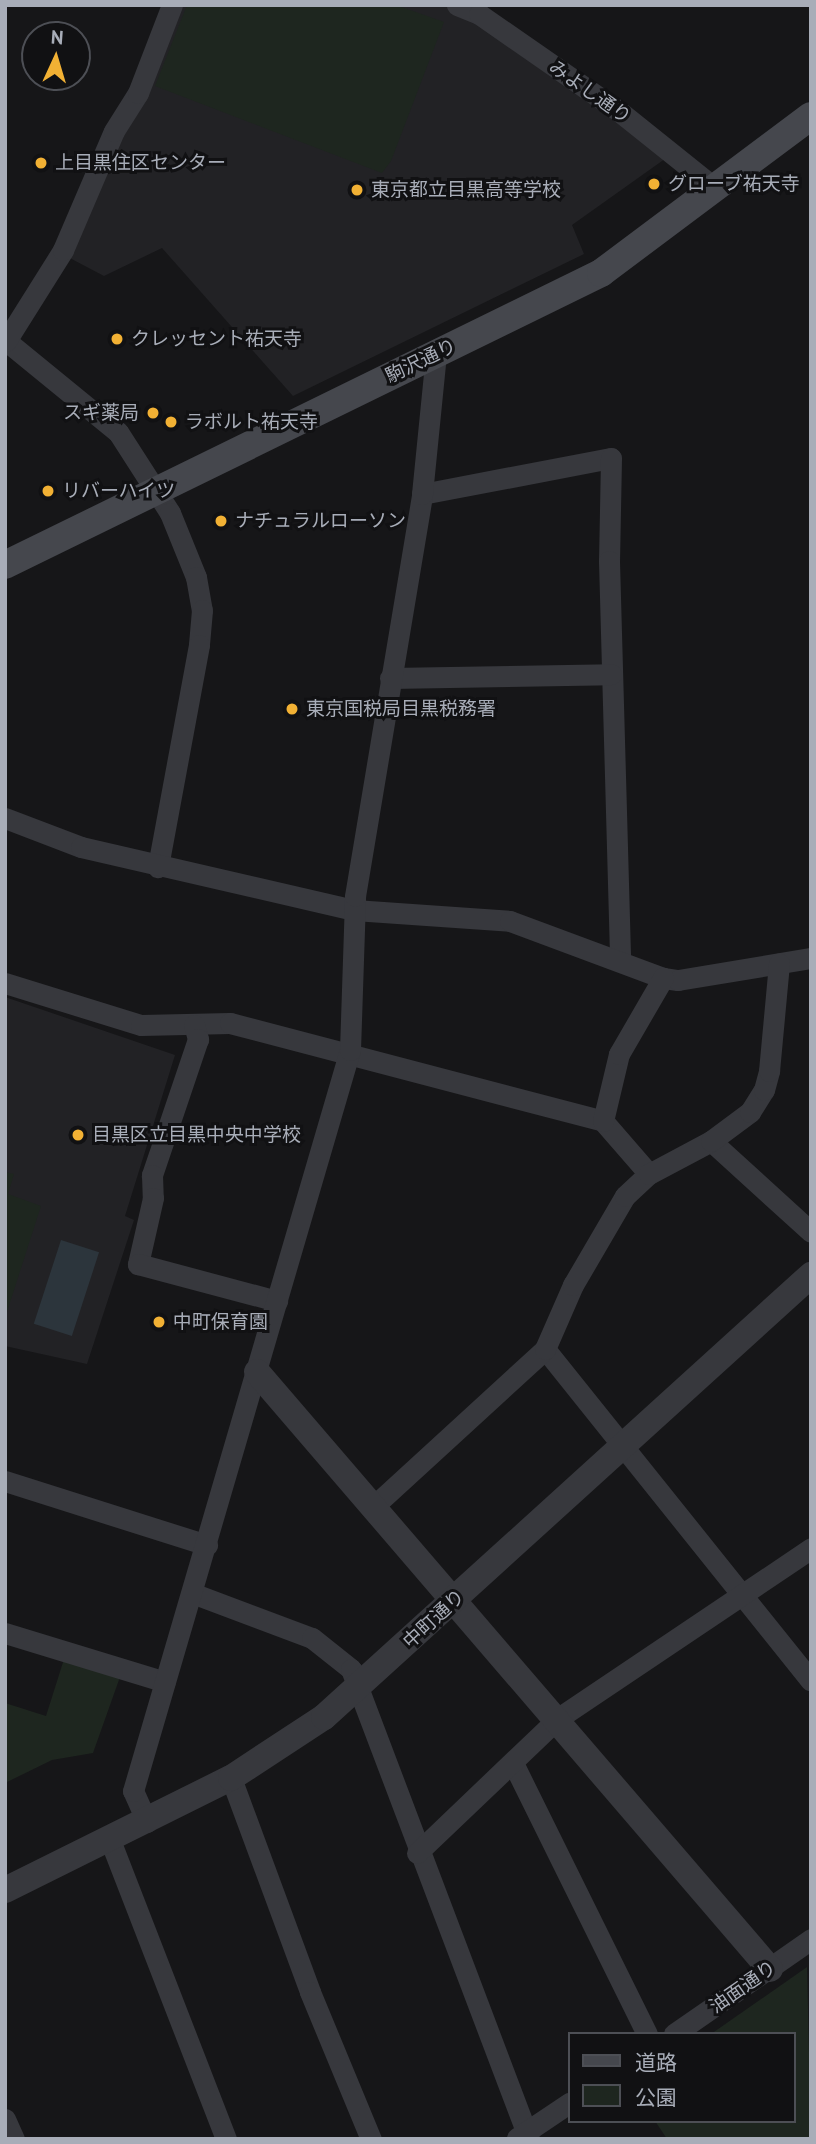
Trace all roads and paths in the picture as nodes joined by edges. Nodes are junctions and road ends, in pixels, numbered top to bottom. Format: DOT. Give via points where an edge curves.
graph roads {
  1 [pos="172,5"];
  2 [pos="457,5"];
  3 [pos="482,10"];
  4 [pos="811,116"];
  5 [pos="716,189"];
  6 [pos="6,340"];
  7 [pos="436,354"];
  8 [pos="157,492"];
  9 [pos="422,495"];
  10 [pos="5,565"];
  11 [pos="611,674"];
  12 [pos="390,678"];
  13 [pos="5,818"];
  14 [pos="158,867"];
  15 [pos="354,911"];
  16 [pos="811,958"];
  17 [pos="620,961"];
  18 [pos="779,963"];
  19 [pos="663,978"];
  20 [pos="5,983"];
  21 [pos="194,1025"];
  22 [pos="349,1056"];
  23 [pos="603,1121"];
  24 [pos="711,1141"];
  25 [pos="649,1174"];
  26 [pos="811,1232"];
  27 [pos="811,1275"];
  28 [pos="277,1301"];
  29 [pos="545,1349"];
  30 [pos="257,1372"];
  31 [pos="625,1444"];
  32 [pos="5,1481"];
  33 [pos="375,1505"];
  34 [pos="207,1545"];
  35 [pos="811,1548"];
  36 [pos="192,1593"];
  37 [pos="744,1593"];
  38 [pos="456,1598"];
  39 [pos="5,1633"];
  40 [pos="811,1681"];
  41 [pos="165,1682"];
  42 [pos="356,1691"];
  43 [pos="557,1719"];
  44 [pos="513,1763"];
  45 [pos="231,1778"];
  46 [pos="147,1822"];
  47 [pos="110,1840"];
  48 [pos="418,1853"];
  49 [pos="5,1890"];
  50 [pos="811,1939"];
  51 [pos="770,1969"];
  52 [pos="646,2032"];
  53 [pos="677,2032"];
  54 [pos="568,2104"];
  55 [pos="5,2119"];
  56 [pos="524,2136"];
  57 [pos="13,2139"];
  58 [pos="226,2139"];
  59 [pos="371,2139"];
  1 -- 6 [label="street" via="138,93 114,131 63,250"];
  2 -- 3 [label="street, みよし通り"];
  3 -- 5 [label="street, みよし通り" via="620,111"];
  4 -- 5 [label="main road, 駒沢通り"];
  5 -- 7 [label="main road, 駒沢通り" via="601,273"];
  6 -- 8 [label="street" via="118,432"];
  7 -- 8 [label="main road, 駒沢通り"];
  7 -- 9 [label="street"];
  8 -- 10 [label="main road, 駒沢通り"];
  8 -- 14 [label="street" via="183,542 202,610"];
  9 -- 11 [label="street" via="611,458"];
  9 -- 12 [label="street"];
  11 -- 12 [label="street"];
  11 -- 17 [label="street"];
  12 -- 15 [label="street"];
  13 -- 14 [label="street" via="81,847"];
  14 -- 15 [label="street"];
  15 -- 17 [label="street" via="510,920"];
  15 -- 22 [label="street"];
  16 -- 18 [label="street"];
  17 -- 19 [label="street"];
  18 -- 19 [label="street" via="678,980"];
  18 -- 24 [label="street" via="764,1090 750,1112"];
  19 -- 23 [label="street" via="619,1054"];
  20 -- 21 [label="street" via="142,1025"];
  21 -- 22 [label="street" via="230,1023"];
  21 -- 28 [label="street" via="198,1039 152,1175 153,1198 138,1264"];
  22 -- 23 [label="street"];
  22 -- 28 [label="street"];
  23 -- 25 [label="street"];
  24 -- 25 [label="street"];
  24 -- 26 [label="street"];
  25 -- 29 [label="street" via="625,1196 606,1224"];
  27 -- 31 [label="street, 中町通り"];
  28 -- 30 [label="street"];
  29 -- 31 [label="street"];
  29 -- 33 [label="street"];
  30 -- 33 [label="street"];
  30 -- 34 [label="street"];
  31 -- 37 [label="street"];
  31 -- 38 [label="street, 中町通り"];
  32 -- 34 [label="street"];
  33 -- 38 [label="street"];
  34 -- 36 [label="street"];
  35 -- 37 [label="street"];
  36 -- 41 [label="street"];
  36 -- 42 [label="street" via="312,1638 351,1668"];
  37 -- 40 [label="street"];
  37 -- 43 [label="street"];
  38 -- 42 [label="street, 中町通り"];
  38 -- 43 [label="street"];
  39 -- 41 [label="street"];
  41 -- 46 [label="street" via="133,1791"];
  42 -- 45 [label="street, 中町通り"];
  42 -- 48 [label="street"];
  43 -- 44 [label="street"];
  43 -- 51 [label="street"];
  44 -- 48 [label="street"];
  44 -- 52 [label="street"];
  45 -- 46 [label="street, 中町通り"];
  45 -- 59 [label="street" via="310,1992"];
  46 -- 47 [label="street, 中町通り"];
  47 -- 49 [label="street, 中町通り"];
  47 -- 58 [label="street"];
  48 -- 56 [label="street"];
  50 -- 51 [label="street, 油面通り"];
  51 -- 53 [label="street, 油面通り"];
  54 -- 56 [label="street"];
  55 -- 57 [label="street"];
}
